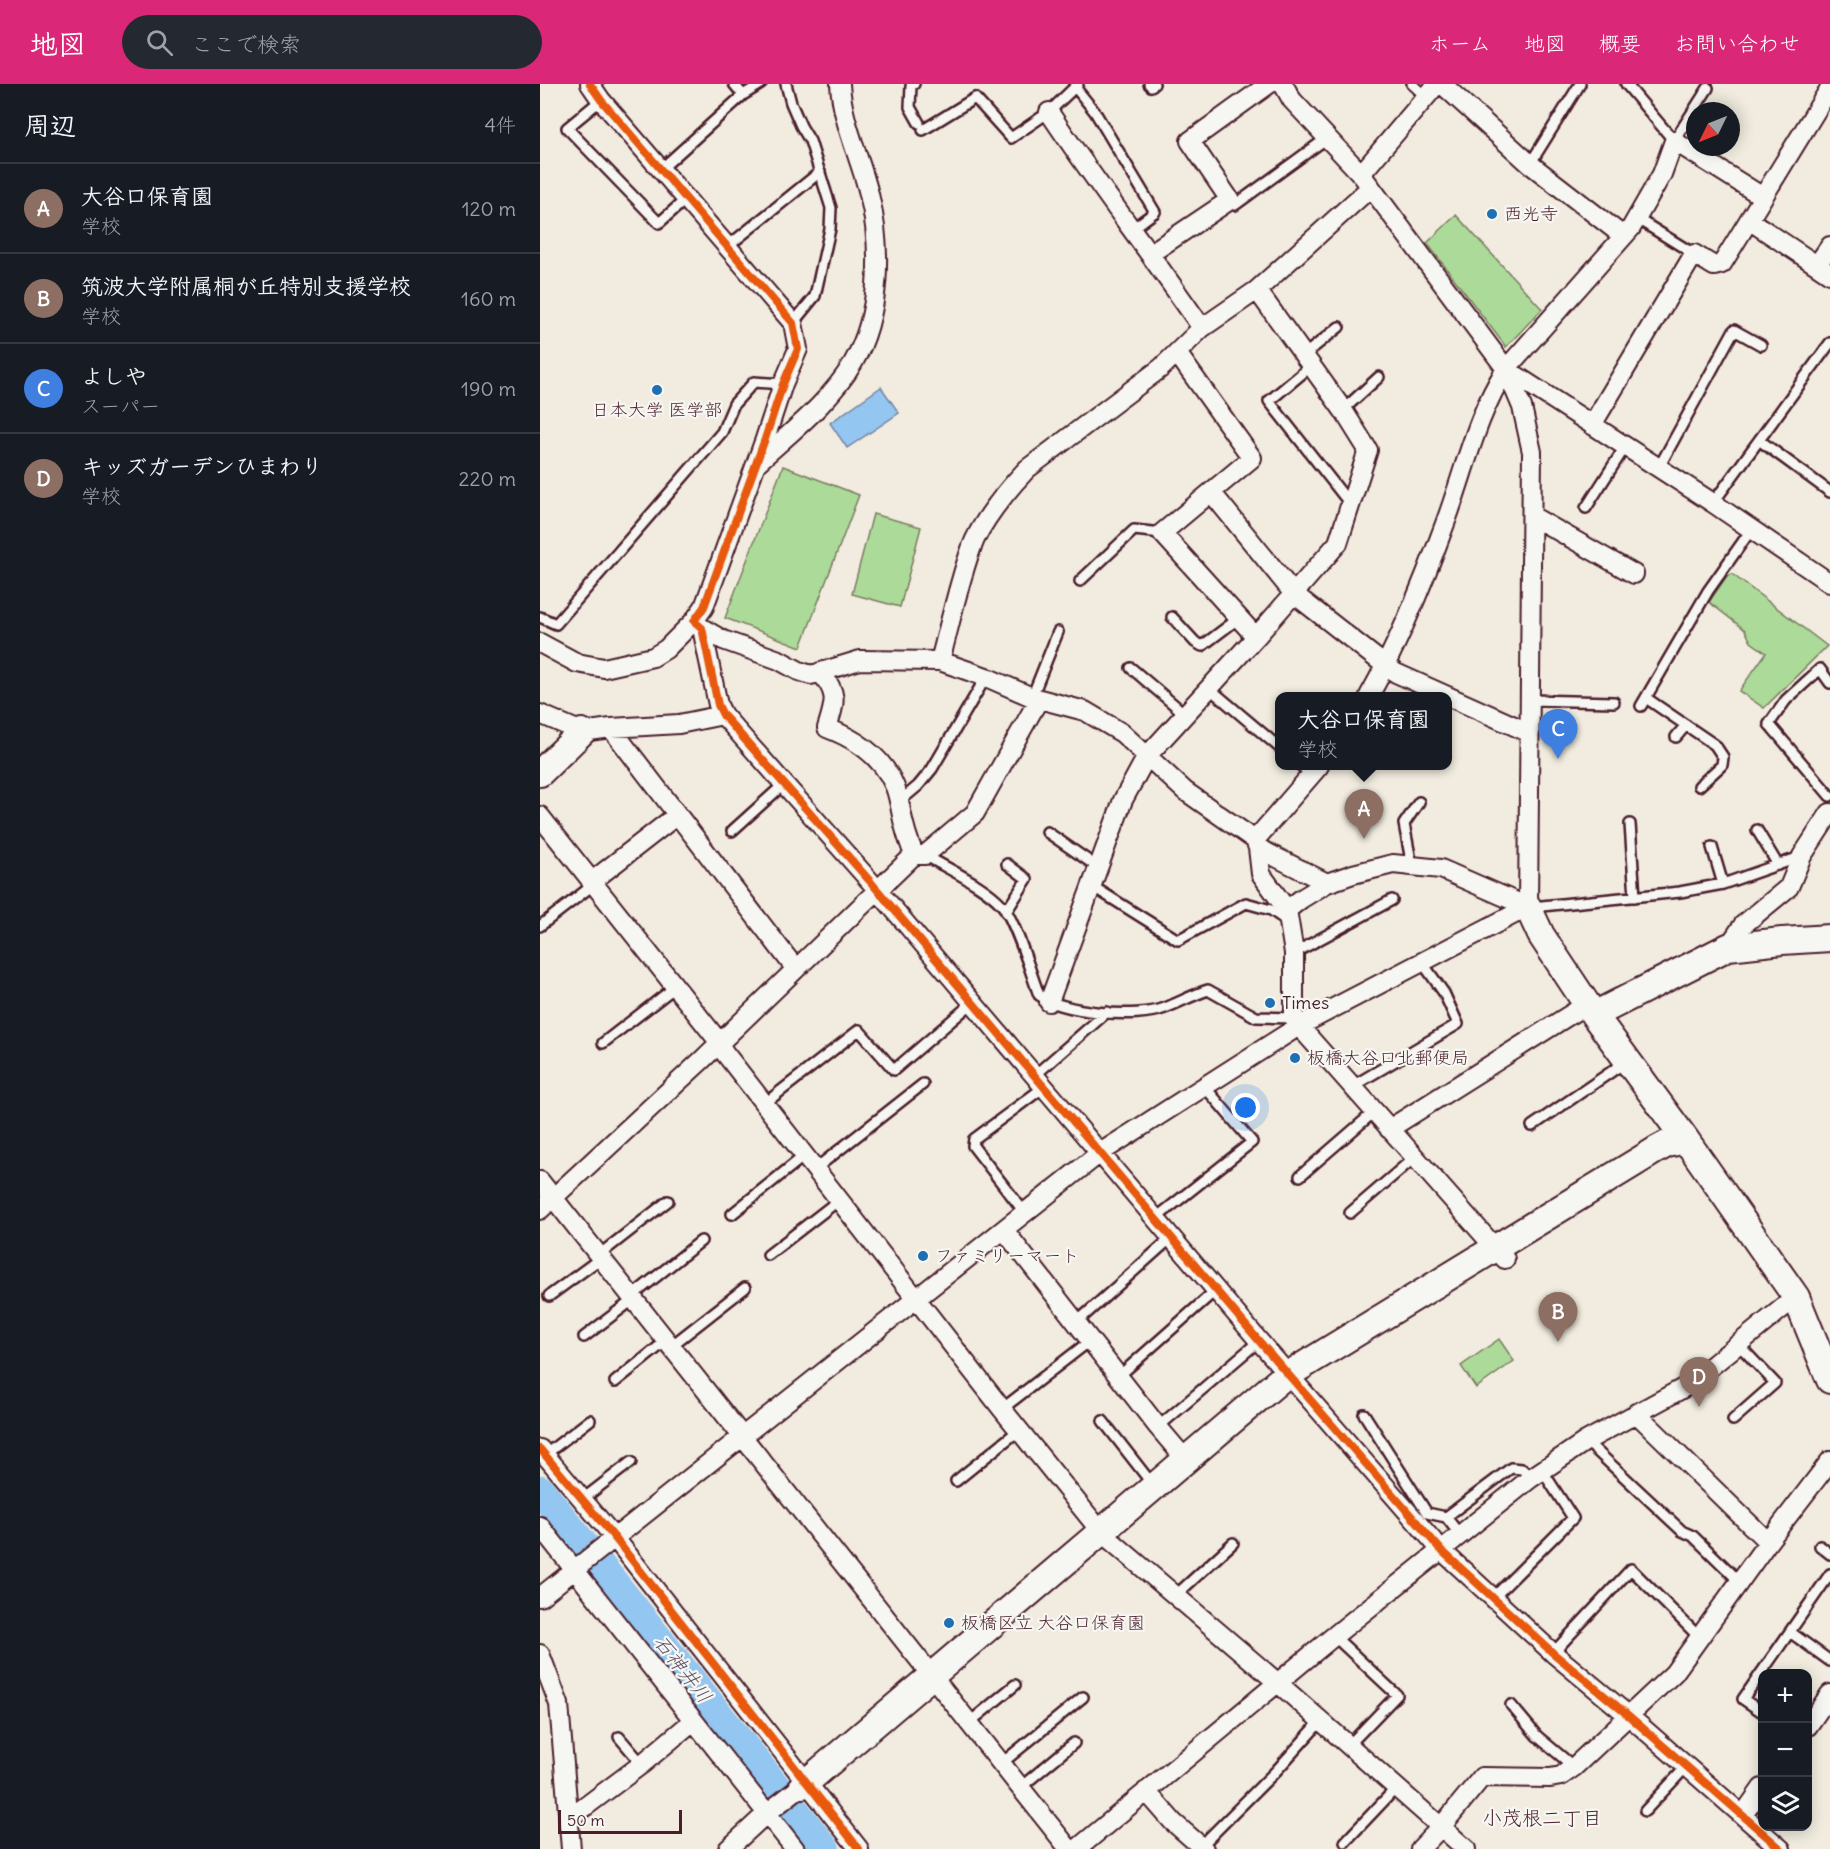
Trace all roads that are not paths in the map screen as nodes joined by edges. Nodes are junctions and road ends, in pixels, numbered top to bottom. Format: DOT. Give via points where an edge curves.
graph roads {
  1 [pos="590,84"];
  2 [pos="734,84"];
  3 [pos="761,84"];
  4 [pos="786,84"];
  5 [pos="840,84"];
  6 [pos="914,84"];
  7 [pos="1149,84"];
  8 [pos="1154,84"];
  9 [pos="1269,84"];
  10 [pos="1283,84"];
  11 [pos="1412,84"];
  12 [pos="1580,84"];
  13 [pos="1626,84"];
  14 [pos="1076,86"];
  15 [pos="1435,88"];
  16 [pos="1708,88"];
  17 [pos="1830,88"];
  18 [pos="743,95"];
  19 [pos="601,100"];
  20 [pos="1049,112"];
  21 [pos="1327,138"];
  22 [pos="1674,141"];
  23 [pos="1530,164"];
  24 [pos="660,170"];
  25 [pos="820,171"];
  26 [pos="1366,180"];
  27 [pos="1763,197"];
  28 [pos="685,200"];
  29 [pos="1230,200"];
  30 [pos="1636,218"];
  31 [pos="1749,220"];
  32 [pos="1131,229"];
  33 [pos="1623,237"];
  34 [pos="1830,246"];
  35 [pos="727,247"];
  36 [pos="1150,253"];
  37 [pos="1695,254"];
  38 [pos="1824,270"];
  39 [pos="1257,290"];
  40 [pos="793,323"];
  41 [pos="1339,327"];
  42 [pos="1202,328"];
  43 [pos="1830,343"];
  44 [pos="1761,345"];
  45 [pos="1177,353"];
  46 [pos="1308,361"];
  47 [pos="1506,369"];
  48 [pos="1379,376"];
  49 [pos="783,384"];
  50 [pos="1343,410"];
  51 [pos="1592,425"];
  52 [pos="1759,440"];
  53 [pos="1625,447"];
  54 [pos="755,466"];
  55 [pos="1658,468"];
  56 [pos="1211,492"];
  57 [pos="1830,492"];
  58 [pos="1713,503"];
  59 [pos="1350,504"];
  60 [pos="1586,508"];
  61 [pos="1532,516"];
  62 [pos="1752,530"];
  63 [pos="1162,533"];
  64 [pos="1634,574"];
  65 [pos="1080,581"];
  66 [pos="1830,584"];
  67 [pos="1294,594"];
  68 [pos="540,617"];
  69 [pos="1172,617"];
  70 [pos="1239,618"];
  71 [pos="698,625"];
  72 [pos="1058,632"];
  73 [pos="1256,637"];
  74 [pos="540,643"];
  75 [pos="940,661"];
  76 [pos="1386,666"];
  77 [pos="1131,668"];
  78 [pos="820,672"];
  79 [pos="986,676"];
  80 [pos="1830,683"];
  81 [pos="1209,688"];
  82 [pos="1371,692"];
  83 [pos="1438,692"];
  84 [pos="1035,698"];
  85 [pos="1452,698"];
  86 [pos="1530,700"];
  87 [pos="1614,702"];
  88 [pos="540,714"];
  89 [pos="1185,714"];
  90 [pos="723,715"];
  91 [pos="1686,725"];
  92 [pos="610,728"];
  93 [pos="582,732"];
  94 [pos="1530,733"];
  95 [pos="1676,737"];
  96 [pos="1275,744"];
  97 [pos="1147,756"];
  98 [pos="1309,770"];
  99 [pos="540,773"];
  100 [pos="784,784"];
  101 [pos="1699,786"];
  102 [pos="1830,796"];
  103 [pos="1419,801"];
  104 [pos="900,802"];
  105 [pos="1830,813"];
  106 [pos="677,815"];
  107 [pos="540,816"];
  108 [pos="1630,824"];
  109 [pos="1756,830"];
  110 [pos="732,831"];
  111 [pos="1047,832"];
  112 [pos="1257,844"];
  113 [pos="1712,847"];
  114 [pos="920,855"];
  115 [pos="1802,856"];
  116 [pos="1007,864"];
  117 [pos="1778,865"];
  118 [pos="1412,866"];
  119 [pos="1099,868"];
  120 [pos="592,883"];
  121 [pos="1326,883"];
  122 [pos="1723,884"];
  123 [pos="1092,886"];
  124 [pos="877,891"];
  125 [pos="1635,897"];
  126 [pos="1392,900"];
  127 [pos="1528,907"];
  128 [pos="1006,912"];
  129 [pos="1288,916"];
  130 [pos="540,926"];
  131 [pos="1830,939"];
  132 [pos="1728,948"];
  133 [pos="1294,953"];
  134 [pos="1422,962"];
  135 [pos="795,968"];
  136 [pos="675,987"];
  137 [pos="1049,1002"];
  138 [pos="972,1003"];
  139 [pos="1591,1010"];
  140 [pos="1107,1012"];
  141 [pos="1296,1022"];
  142 [pos="603,1043"];
  143 [pos="719,1043"];
  144 [pos="1628,1060"];
  145 [pos="1039,1081"];
  146 [pos="923,1084"];
  147 [pos="1204,1086"];
  148 [pos="1351,1087"];
  149 [pos="764,1104"];
  150 [pos="1374,1112"];
  151 [pos="1532,1126"];
  152 [pos="1389,1129"];
  153 [pos="1686,1140"];
  154 [pos="1100,1153"];
  155 [pos="1415,1157"];
  156 [pos="809,1162"];
  157 [pos="1300,1176"];
  158 [pos="540,1181"];
  159 [pos="839,1200"];
  160 [pos="668,1201"];
  161 [pos="547,1204"];
  162 [pos="1025,1213"];
  163 [pos="1350,1213"];
  164 [pos="732,1214"];
  165 [pos="1156,1218"];
  166 [pos="1004,1230"];
  167 [pos="1172,1237"];
  168 [pos="701,1241"];
  169 [pos="1501,1253"];
  170 [pos="768,1255"];
  171 [pos="600,1257"];
  172 [pos="745,1288"];
  173 [pos="1216,1290"];
  174 [pos="549,1296"];
  175 [pos="1796,1297"];
  176 [pos="633,1298"];
  177 [pos="917,1299"];
  178 [pos="1077,1322"];
  179 [pos="584,1337"];
  180 [pos="1091,1340"];
  181 [pos="1259,1341"];
  182 [pos="669,1343"];
  183 [pos="1738,1344"];
  184 [pos="1119,1376"];
  185 [pos="1295,1380"];
  186 [pos="1830,1380"];
  187 [pos="615,1382"];
  188 [pos="1002,1409"];
  189 [pos="1636,1413"];
  190 [pos="1364,1414"];
  191 [pos="590,1420"];
  192 [pos="1733,1420"];
  193 [pos="1103,1421"];
  194 [pos="1158,1427"];
  195 [pos="1019,1430"];
  196 [pos="744,1436"];
  197 [pos="1586,1441"];
  198 [pos="542,1450"];
  199 [pos="1186,1460"];
  200 [pos="1830,1461"];
  201 [pos="631,1462"];
  202 [pos="1537,1474"];
  203 [pos="956,1481"];
  204 [pos="1155,1487"];
  205 [pos="583,1499"];
  206 [pos="1446,1517"];
  207 [pos="540,1526"];
  208 [pos="1460,1535"];
  209 [pos="614,1537"];
  210 [pos="1107,1538"];
  211 [pos="1768,1542"];
  212 [pos="1233,1543"];
  213 [pos="1820,1546"];
  214 [pos="1441,1550"];
  215 [pos="1830,1554"];
  216 [pos="574,1569"];
  217 [pos="1830,1574"];
  218 [pos="1740,1582"];
  219 [pos="1175,1596"];
  220 [pos="540,1597"];
  221 [pos="1493,1598"];
  222 [pos="1790,1632"];
  223 [pos="1334,1636"];
  224 [pos="1700,1638"];
  225 [pos="1553,1653"];
  226 [pos="540,1654"];
  227 [pos="1830,1661"];
  228 [pos="1764,1669"];
  229 [pos="1758,1678"];
  230 [pos="938,1682"];
  231 [pos="1278,1683"];
  232 [pos="1014,1685"];
  233 [pos="1830,1694"];
  234 [pos="1083,1697"];
  235 [pos="1511,1705"];
  236 [pos="1758,1709"];
  237 [pos="1629,1716"];
  238 [pos="693,1721"];
  239 [pos="970,1722"];
  240 [pos="1320,1722"];
  241 [pos="1810,1723"];
  242 [pos="619,1737"];
  243 [pos="1074,1743"];
  244 [pos="1348,1746"];
  245 [pos="1002,1763"];
  246 [pos="642,1764"];
  247 [pos="1574,1767"];
  248 [pos="1686,1767"];
  249 [pos="808,1787"];
  250 [pos="1021,1787"];
  251 [pos="1395,1788"];
  252 [pos="1146,1791"];
  253 [pos="1758,1794"];
  254 [pos="1645,1811"];
  255 [pos="769,1812"];
  256 [pos="1743,1815"];
  257 [pos="570,1818"];
  258 [pos="1441,1827"];
  259 [pos="1346,1842"];
  260 [pos="1773,1846"];
  261 [pos="1202,1848"];
  262 [pos="571,1849"];
  263 [pos="728,1849"];
  264 [pos="795,1849"];
  265 [pos="859,1849"];
  266 [pos="1069,1849"];
  267 [pos="1077,1849"];
  268 [pos="1420,1849"];
  269 [pos="1466,1849"];
  1 -- 19 [label="street"];
  2 -- 18 [label="lane"];
  3 -- 18 [label="lane"];
  4 -- 25 [label="lane"];
  5 -- 54 [label="street" via="841,105 869,195 878,257 868,327 852,365 829,395"];
  6 -- 20 [label="lane" via="910,107 921,126 975,98 1011,138"];
  7 -- 8 [label="lane"];
  9 -- 29 [label="street" via="1190,141"];
  10 -- 21 [label="street" via="1292,100"];
  11 -- 15 [label="lane"];
  12 -- 23 [label="lane"];
  13 -- 22 [label="lane"];
  14 -- 20 [label="lane"];
  14 -- 32 [label="lane" via="1155,212"];
  15 -- 23 [label="street"];
  15 -- 26 [label="street"];
  16 -- 22 [label="lane"];
  17 -- 27 [label="street"];
  18 -- 24 [label="lane"];
  19 -- 24 [label="street"];
  19 -- 28 [label="lane" via="567,128 659,223"];
  20 -- 32 [label="street"];
  21 -- 26 [label="street"];
  21 -- 29 [label="lane" via="1235,205"];
  22 -- 27 [label="street"];
  22 -- 30 [label="street" via="1662,174"];
  23 -- 33 [label="street"];
  24 -- 28 [label="street"];
  25 -- 35 [label="lane"];
  25 -- 40 [label="lane" via="831,208 830,229 815,296"];
  26 -- 39 [label="street"];
  26 -- 47 [label="street"];
  27 -- 31 [label="street"];
  28 -- 35 [label="street"];
  29 -- 36 [label="street"];
  30 -- 33 [label="street"];
  30 -- 37 [label="lane"];
  31 -- 37 [label="street" via="1722,264 1714,266"];
  31 -- 38 [label="street"];
  32 -- 36 [label="street"];
  33 -- 47 [label="street"];
  34 -- 38 [label="street"];
  35 -- 40 [label="street"];
  36 -- 42 [label="street"];
  37 -- 51 [label="street"];
  39 -- 42 [label="street"];
  39 -- 46 [label="street"];
  40 -- 49 [label="street" via="798,349"];
  41 -- 46 [label="lane"];
  42 -- 45 [label="street"];
  43 -- 52 [label="lane"];
  44 -- 55 [label="lane" via="1734,330"];
  45 -- 56 [label="street" via="1252,458"];
  45 -- 75 [label="street" via="1017,480 971,547"];
  46 -- 50 [label="street"];
  46 -- 59 [label="lane" via="1269,400"];
  47 -- 51 [label="street"];
  47 -- 61 [label="street" via="1522,407 1532,452"];
  47 -- 76 [label="street" via="1492,391 1442,531"];
  48 -- 50 [label="lane"];
  49 -- 54 [label="street"];
  49 -- 68 [label="lane" via="754,382 734,404 722,432 556,624"];
  50 -- 59 [label="street" via="1368,450"];
  51 -- 53 [label="street"];
  52 -- 57 [label="lane"];
  52 -- 58 [label="lane"];
  53 -- 55 [label="street"];
  53 -- 60 [label="lane"];
  54 -- 71 [label="street"];
  55 -- 58 [label="street"];
  56 -- 63 [label="street"];
  56 -- 67 [label="street"];
  58 -- 62 [label="street"];
  59 -- 67 [label="street" via="1338,543"];
  61 -- 64 [label="street"];
  61 -- 86 [label="street"];
  62 -- 66 [label="street"];
  62 -- 91 [label="lane" via="1708,591 1644,702"];
  63 -- 65 [label="lane" via="1134,531"];
  63 -- 70 [label="street"];
  67 -- 73 [label="street"];
  67 -- 76 [label="street"];
  69 -- 70 [label="lane" via="1202,646"];
  70 -- 73 [label="street"];
  71 -- 74 [label="street" via="653,657 604,668 577,663"];
  71 -- 78 [label="street" via="723,640 799,671 812,675"];
  71 -- 90 [label="street"];
  72 -- 84 [label="lane"];
  73 -- 81 [label="street"];
  75 -- 78 [label="street" via="860,660"];
  75 -- 79 [label="street"];
  76 -- 82 [label="street"];
  76 -- 83 [label="street"];
  77 -- 89 [label="lane"];
  78 -- 104 [label="street" via="835,695 827,728 867,748 890,777"];
  79 -- 84 [label="street"];
  79 -- 104 [label="lane" via="932,769"];
  80 -- 102 [label="lane" via="1820,669 1785,700 1769,724"];
  81 -- 89 [label="street"];
  81 -- 96 [label="lane"];
  84 -- 97 [label="street" via="1085,711 1122,733"];
  84 -- 114 [label="street" via="975,813"];
  85 -- 94 [label="street"];
  86 -- 87 [label="lane"];
  86 -- 94 [label="street"];
  88 -- 93 [label="street"];
  89 -- 97 [label="street"];
  90 -- 92 [label="street" via="679,724"];
  90 -- 100 [label="street"];
  91 -- 95 [label="lane"];
  91 -- 101 [label="lane" via="1716,745 1723,757 1722,765"];
  92 -- 93 [label="street"];
  92 -- 106 [label="street"];
  93 -- 99 [label="street"];
  94 -- 127 [label="street"];
  97 -- 112 [label="street" via="1185,791"];
  97 -- 119 [label="street" via="1123,800"];
  98 -- 112 [label="street"];
  100 -- 110 [label="lane"];
  100 -- 124 [label="street"];
  103 -- 118 [label="lane" via="1404,824"];
  104 -- 114 [label="street" via="905,828"];
  105 -- 115 [label="street"];
  106 -- 120 [label="street"];
  106 -- 135 [label="street"];
  107 -- 120 [label="street"];
  108 -- 125 [label="lane"];
  109 -- 117 [label="lane"];
  111 -- 119 [label="lane"];
  112 -- 121 [label="street"];
  112 -- 129 [label="street" via="1261,874"];
  113 -- 122 [label="lane"];
  114 -- 124 [label="street"];
  114 -- 128 [label="lane" via="987,892"];
  115 -- 117 [label="lane"];
  115 -- 132 [label="street" via="1789,886 1743,924"];
  116 -- 128 [label="lane" via="1027,879"];
  117 -- 122 [label="lane"];
  118 -- 121 [label="street" via="1394,864"];
  118 -- 127 [label="street" via="1441,869"];
  119 -- 123 [label="street"];
  120 -- 130 [label="lane"];
  120 -- 136 [label="street"];
  121 -- 129 [label="street" via="1301,898"];
  122 -- 125 [label="lane"];
  123 -- 129 [label="lane" via="1178,940 1246,903"];
  123 -- 137 [label="street"];
  124 -- 135 [label="street"];
  124 -- 138 [label="street"];
  125 -- 127 [label="lane"];
  126 -- 133 [label="lane"];
  127 -- 134 [label="street"];
  127 -- 139 [label="street"];
  128 -- 137 [label="lane" via="1039,995"];
  129 -- 133 [label="street"];
  131 -- 132 [label="street"];
  132 -- 139 [label="street"];
  133 -- 141 [label="street"];
  134 -- 141 [label="street"];
  134 -- 148 [label="lane" via="1444,993 1458,1024"];
  135 -- 143 [label="street"];
  136 -- 142 [label="lane"];
  136 -- 143 [label="street"];
  137 -- 140 [label="lane"];
  138 -- 145 [label="street"];
  138 -- 149 [label="lane" via="894,1071 859,1030"];
  139 -- 144 [label="street"];
  139 -- 152 [label="street"];
  140 -- 141 [label="lane" via="1137,1014 1165,1008 1208,990 1256,1017"];
  140 -- 145 [label="lane"];
  141 -- 147 [label="street"];
  141 -- 148 [label="street"];
  143 -- 149 [label="street"];
  143 -- 161 [label="street"];
  144 -- 151 [label="lane"];
  144 -- 153 [label="street"];
  145 -- 154 [label="street"];
  145 -- 162 [label="lane" via="974,1139 973,1146"];
  146 -- 156 [label="lane"];
  147 -- 154 [label="street"];
  147 -- 165 [label="lane" via="1252,1142"];
  148 -- 150 [label="street"];
  149 -- 156 [label="street"];
  150 -- 152 [label="street"];
  150 -- 157 [label="lane"];
  152 -- 155 [label="street"];
  153 -- 169 [label="street" via="1676,1156"];
  153 -- 175 [label="street"];
  154 -- 162 [label="street"];
  154 -- 165 [label="street"];
  155 -- 163 [label="lane"];
  155 -- 169 [label="street"];
  156 -- 159 [label="street"];
  156 -- 164 [label="lane"];
  158 -- 161 [label="street"];
  159 -- 170 [label="lane"];
  159 -- 177 [label="street"];
  160 -- 171 [label="lane"];
  161 -- 171 [label="street"];
  162 -- 166 [label="street"];
  165 -- 167 [label="street"];
  166 -- 177 [label="street"];
  166 -- 178 [label="street"];
  167 -- 173 [label="street"];
  167 -- 178 [label="lane"];
  168 -- 176 [label="lane"];
  169 -- 185 [label="street"];
  171 -- 174 [label="lane"];
  171 -- 176 [label="street"];
  172 -- 182 [label="lane"];
  173 -- 181 [label="street"];
  173 -- 184 [label="lane"];
  175 -- 183 [label="street"];
  175 -- 186 [label="street"];
  176 -- 179 [label="lane"];
  176 -- 182 [label="street"];
  177 -- 188 [label="street"];
  177 -- 196 [label="street"];
  178 -- 180 [label="street"];
  180 -- 184 [label="street"];
  180 -- 188 [label="lane"];
  181 -- 185 [label="street"];
  181 -- 194 [label="lane"];
  182 -- 187 [label="lane"];
  182 -- 196 [label="street"];
  183 -- 189 [label="street" via="1688,1386"];
  183 -- 192 [label="lane" via="1775,1383"];
  184 -- 194 [label="street"];
  185 -- 199 [label="street" via="1281,1379"];
  185 -- 210 [label="street"];
  185 -- 214 [label="street"];
  188 -- 195 [label="street"];
  189 -- 197 [label="street"];
  189 -- 211 [label="street"];
  190 -- 206 [label="lane" via="1427,1513"];
  191 -- 198 [label="lane"];
  193 -- 204 [label="lane"];
  194 -- 199 [label="street"];
  195 -- 203 [label="lane"];
  195 -- 210 [label="street"];
  196 -- 209 [label="street"];
  196 -- 230 [label="street"];
  197 -- 202 [label="street"];
  197 -- 218 [label="lane"];
  198 -- 205 [label="street"];
  199 -- 204 [label="street"];
  200 -- 211 [label="street"];
  201 -- 205 [label="lane"];
  202 -- 206 [label="lane" via="1511,1468"];
  202 -- 208 [label="street"];
  202 -- 221 [label="lane" via="1574,1518"];
  204 -- 210 [label="street"];
  205 -- 209 [label="street"];
  206 -- 208 [label="lane"];
  207 -- 216 [label="street"];
  208 -- 214 [label="street"];
  209 -- 216 [label="street"];
  209 -- 249 [label="street"];
  210 -- 219 [label="street"];
  210 -- 230 [label="street"];
  211 -- 218 [label="street"];
  212 -- 219 [label="lane"];
  213 -- 215 [label="lane"];
  214 -- 221 [label="street"];
  214 -- 223 [label="street"];
  216 -- 220 [label="street"];
  216 -- 238 [label="street"];
  217 -- 222 [label="lane"];
  218 -- 224 [label="street"];
  219 -- 231 [label="street"];
  221 -- 225 [label="street"];
  222 -- 227 [label="lane"];
  222 -- 228 [label="lane"];
  223 -- 231 [label="street"];
  223 -- 244 [label="lane" via="1397,1695"];
  224 -- 225 [label="lane" via="1631,1569"];
  224 -- 237 [label="street" via="1674,1673"];
  225 -- 237 [label="street"];
  226 -- 257 [label="street" via="559,1704"];
  229 -- 236 [label="lane" via="1743,1699"];
  230 -- 239 [label="street"];
  230 -- 249 [label="street"];
  231 -- 240 [label="street"];
  231 -- 252 [label="street"];
  232 -- 239 [label="lane"];
  233 -- 241 [label="street"];
  234 -- 245 [label="lane"];
  235 -- 247 [label="lane" via="1537,1736"];
  237 -- 247 [label="street"];
  237 -- 248 [label="street"];
  238 -- 246 [label="street"];
  238 -- 255 [label="street"];
  239 -- 245 [label="street"];
  240 -- 244 [label="street"];
  240 -- 261 [label="lane"];
  242 -- 246 [label="lane"];
  243 -- 250 [label="lane"];
  244 -- 251 [label="street"];
  245 -- 250 [label="street"];
  246 -- 257 [label="street"];
  247 -- 258 [label="street" via="1550,1778 1482,1777"];
  248 -- 254 [label="lane"];
  248 -- 256 [label="street"];
  249 -- 255 [label="street"];
  249 -- 265 [label="street"];
  250 -- 266 [label="street"];
  251 -- 258 [label="street"];
  251 -- 259 [label="lane"];
  252 -- 261 [label="street"];
  252 -- 267 [label="street"];
  253 -- 256 [label="street"];
  255 -- 263 [label="street"];
  255 -- 264 [label="street"];
  256 -- 260 [label="street"];
  257 -- 262 [label="street"];
  258 -- 268 [label="street"];
  258 -- 269 [label="street"];
}
